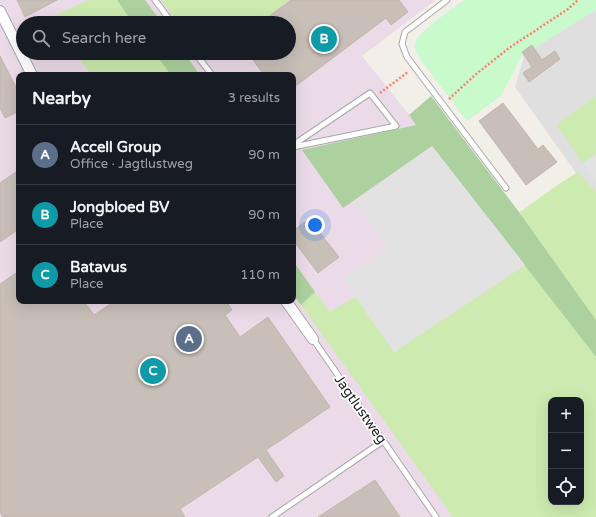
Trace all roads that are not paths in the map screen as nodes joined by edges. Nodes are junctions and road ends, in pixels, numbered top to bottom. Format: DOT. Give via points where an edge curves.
graph roads {
  1 [pos="155,0"];
  2 [pos="447,0"];
  3 [pos="0,11"];
  4 [pos="167,16"];
  5 [pos="16,43"];
  6 [pos="24,60"];
  7 [pos="200,60"];
  8 [pos="30,72"];
  9 [pos="210,72"];
  10 [pos="296,144"];
  11 [pos="296,145"];
  12 [pos="506,188"];
  13 [pos="288,304"];
  14 [pos="313,339"];
  15 [pos="383,441"];
  16 [pos="272,517"];
  17 [pos="436,517"];
  1 -- 4 [label="lane"];
  2 -- 12 [label="lane" via="405,32 402,44 414,67"];
  3 -- 5 [label="street"];
  6 -- 8 [label="street"];
  7 -- 9 [label="lane"];
  10 -- 11 [label="lane" via="370,93 396,126"];
  13 -- 14 [label="street, Jagtlustweg"];
  14 -- 15 [label="lane, Jagtlustweg"];
  15 -- 16 [label="lane"];
  15 -- 17 [label="lane, Jagtlustweg"];
}
